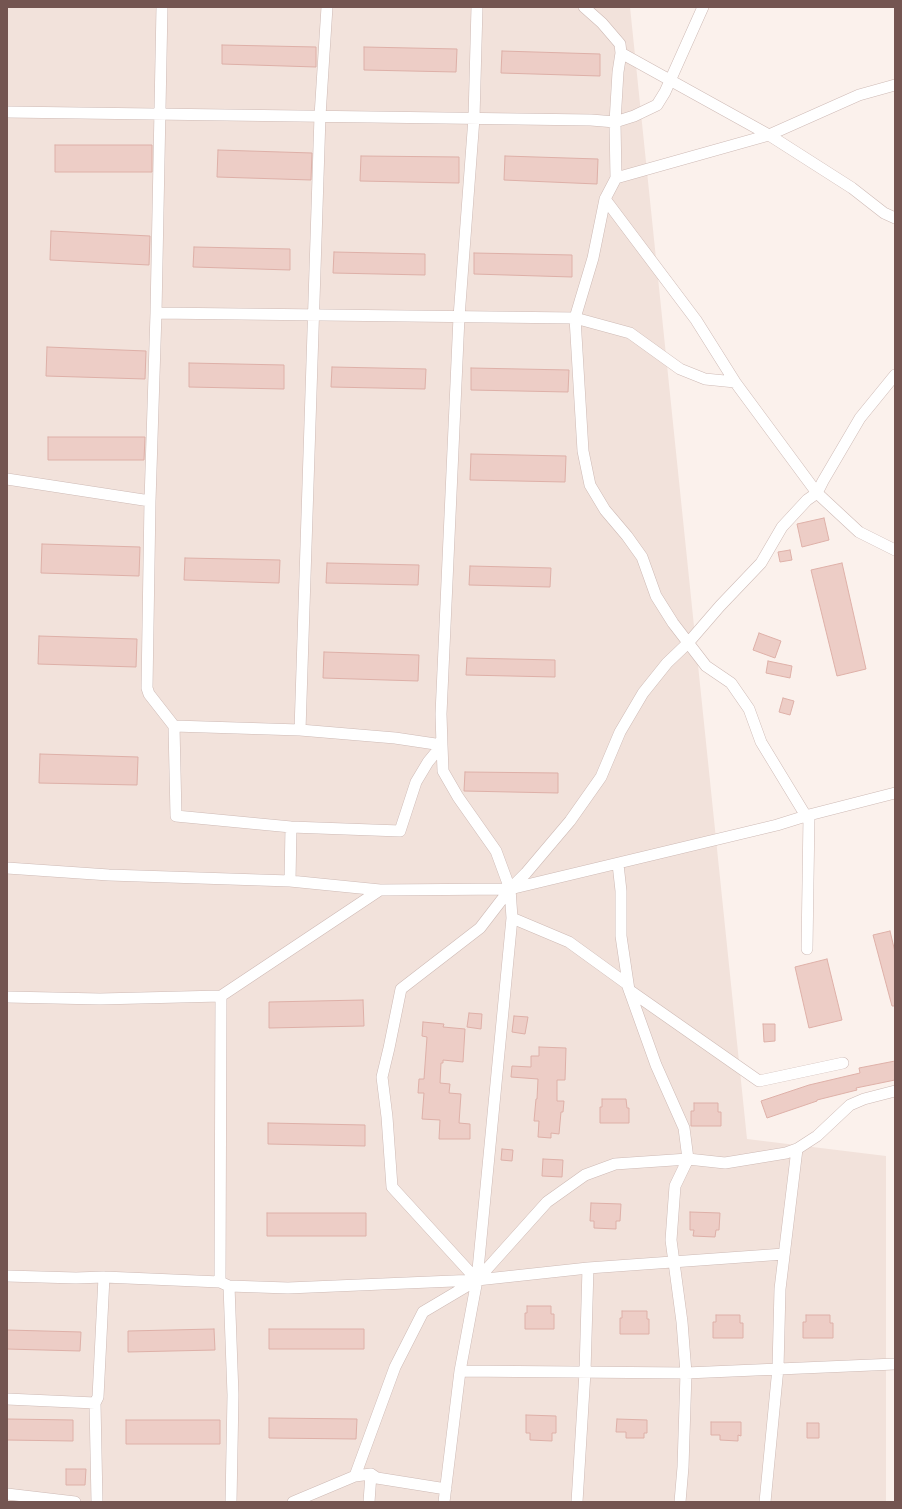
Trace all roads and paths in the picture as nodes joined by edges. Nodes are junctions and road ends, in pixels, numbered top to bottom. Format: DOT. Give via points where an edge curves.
graph roads {
  1 [pos="162,7"];
  2 [pos="327,7"];
  3 [pos="477,7"];
  4 [pos="584,7"];
  5 [pos="703,7"];
  6 [pos="621,53"];
  7 [pos="670,80"];
  8 [pos="895,85"];
  9 [pos="7,112"];
  10 [pos="159,114"];
  11 [pos="320,116"];
  12 [pos="474,118"];
  13 [pos="615,122"];
  14 [pos="770,135"];
  15 [pos="616,178"];
  16 [pos="604,199"];
  17 [pos="895,218"];
  18 [pos="156,313"];
  19 [pos="314,315"];
  20 [pos="459,317"];
  21 [pos="575,318"];
  22 [pos="895,375"];
  23 [pos="736,382"];
  24 [pos="7,480"];
  25 [pos="817,493"];
  26 [pos="150,501"];
  27 [pos="895,550"];
  28 [pos="688,643"];
  29 [pos="174,726"];
  30 [pos="300,730"];
  31 [pos="442,745"];
  32 [pos="895,793"];
  33 [pos="808,817"];
  34 [pos="291,827"];
  35 [pos="618,864"];
  36 [pos="7,868"];
  37 [pos="290,881"];
  38 [pos="510,889"];
  39 [pos="380,890"];
  40 [pos="512,918"];
  41 [pos="807,949"];
  42 [pos="629,990"];
  43 [pos="221,996"];
  44 [pos="7,997"];
  45 [pos="843,1063"];
  46 [pos="895,1091"];
  47 [pos="797,1150"];
  48 [pos="688,1159"];
  49 [pos="784,1254"];
  50 [pos="673,1262"];
  51 [pos="588,1268"];
  52 [pos="7,1276"];
  53 [pos="104,1277"];
  54 [pos="477,1280"];
  55 [pos="224,1284"];
  56 [pos="895,1364"];
  57 [pos="778,1368"];
  58 [pos="460,1371"];
  59 [pos="585,1372"];
  60 [pos="686,1373"];
  61 [pos="7,1400"];
  62 [pos="95,1403"];
  63 [pos="371,1474"];
  64 [pos="355,1476"];
  65 [pos="446,1489"];
  66 [pos="7,1494"];
  67 [pos="75,1502"];
  68 [pos="97,1502"];
  69 [pos="231,1502"];
  70 [pos="293,1502"];
  71 [pos="369,1502"];
  72 [pos="444,1502"];
  73 [pos="577,1502"];
  74 [pos="680,1502"];
  75 [pos="765,1502"];
  1 -- 10 [label="street"];
  2 -- 11 [label="street"];
  3 -- 12 [label="street"];
  4 -- 6 [label="street" via="620,44"];
  5 -- 7 [label="street"];
  6 -- 7 [label="street"];
  6 -- 13 [label="street"];
  7 -- 13 [label="street" via="657,105"];
  7 -- 14 [label="street"];
  8 -- 14 [label="street" via="859,95"];
  9 -- 10 [label="street"];
  10 -- 11 [label="street"];
  10 -- 18 [label="street"];
  11 -- 12 [label="street"];
  11 -- 19 [label="street"];
  12 -- 13 [label="street"];
  12 -- 20 [label="street"];
  13 -- 15 [label="street"];
  14 -- 15 [label="street"];
  14 -- 17 [label="street"];
  15 -- 16 [label="street"];
  16 -- 21 [label="street" via="594,258"];
  16 -- 23 [label="street" via="696,320"];
  18 -- 19 [label="street"];
  18 -- 26 [label="street"];
  19 -- 20 [label="street"];
  19 -- 30 [label="street"];
  20 -- 21 [label="street"];
  20 -- 31 [label="street" via="441,714"];
  21 -- 23 [label="street" via="630,332 680,369 705,379"];
  21 -- 28 [label="street" via="583,451 590,485 605,510 642,557 656,596"];
  22 -- 25 [label="street" via="860,418"];
  23 -- 25 [label="street"];
  24 -- 26 [label="street"];
  25 -- 27 [label="street" via="859,532"];
  25 -- 28 [label="street" via="782,527 761,563"];
  26 -- 29 [label="street" via="147,688"];
  28 -- 33 [label="street" via="706,666 730,683 749,709 762,742"];
  28 -- 38 [label="street" via="644,693 620,732 601,777 570,821"];
  29 -- 30 [label="street"];
  29 -- 34 [label="street" via="176,816"];
  30 -- 31 [label="street"];
  31 -- 34 [label="street" via="416,782 400,831"];
  31 -- 38 [label="street" via="443,771 496,851"];
  32 -- 33 [label="street"];
  33 -- 35 [label="street"];
  33 -- 41 [label="street"];
  34 -- 37 [label="street"];
  35 -- 38 [label="street"];
  35 -- 42 [label="street" via="620,936"];
  36 -- 37 [label="street" via="108,875"];
  37 -- 39 [label="street"];
  38 -- 39 [label="street"];
  38 -- 40 [label="street"];
  38 -- 54 [label="street" via="480,928 401,989 382,1077 392,1187"];
  39 -- 43 [label="street"];
  40 -- 42 [label="street" via="569,942 627,984"];
  40 -- 54 [label="street"];
  42 -- 45 [label="street" via="759,1080"];
  42 -- 48 [label="street" via="656,1065 684,1128"];
  43 -- 44 [label="street" via="100,999"];
  43 -- 55 [label="street"];
  46 -- 47 [label="street" via="850,1105 817,1136"];
  47 -- 48 [label="street" via="725,1163"];
  47 -- 49 [label="street"];
  48 -- 50 [label="street" via="675,1186 671,1240"];
  48 -- 54 [label="street" via="615,1164 585,1175 547,1202"];
  49 -- 50 [label="street"];
  49 -- 57 [label="street" via="780,1289"];
  50 -- 51 [label="street"];
  50 -- 60 [label="street"];
  51 -- 54 [label="street"];
  51 -- 59 [label="street"];
  52 -- 53 [label="street"];
  53 -- 55 [label="street"];
  53 -- 62 [label="street" via="98,1397"];
  54 -- 55 [label="street" via="288,1288"];
  54 -- 58 [label="street"];
  54 -- 64 [label="street" via="423,1312 395,1367"];
  55 -- 69 [label="street" via="234,1395"];
  56 -- 57 [label="street"];
  57 -- 60 [label="street"];
  57 -- 75 [label="street"];
  58 -- 59 [label="street"];
  58 -- 65 [label="street"];
  59 -- 60 [label="street"];
  59 -- 73 [label="street"];
  60 -- 74 [label="street"];
  61 -- 62 [label="street"];
  62 -- 68 [label="street"];
  63 -- 64 [label="street"];
  63 -- 65 [label="street" via="377,1478"];
  63 -- 71 [label="street"];
  64 -- 70 [label="street"];
  65 -- 72 [label="street"];
  66 -- 67 [label="street"];
}
